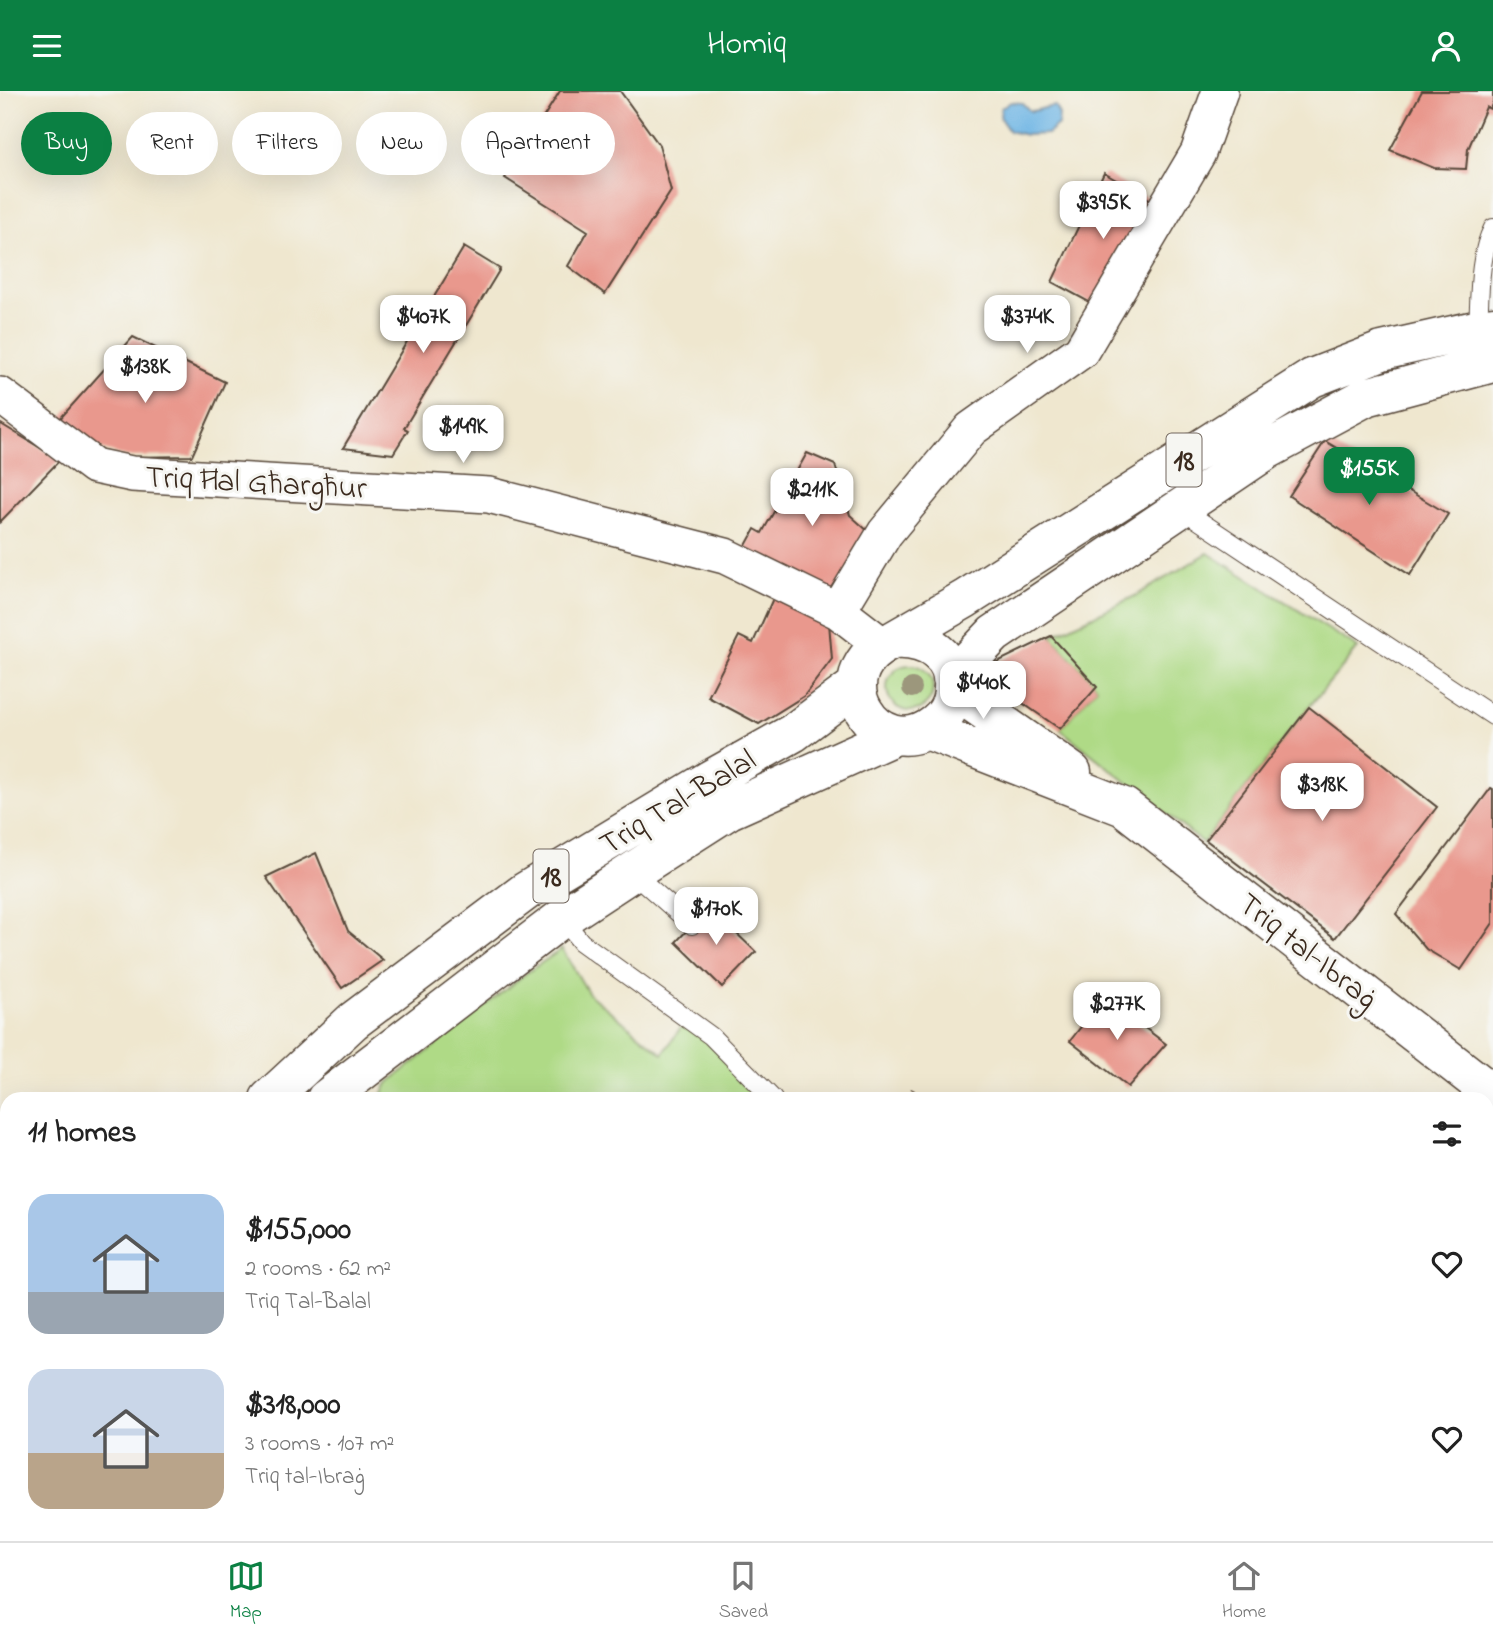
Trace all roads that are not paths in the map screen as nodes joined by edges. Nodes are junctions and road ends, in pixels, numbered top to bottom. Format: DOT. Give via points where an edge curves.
graph roads {
  1 [pos="1220,91"];
  2 [pos="1493,229"];
  3 [pos="1486,327"];
  4 [pos="1493,363"];
  5 [pos="0,395"];
  6 [pos="1180,507"];
  7 [pos="838,611"];
  8 [pos="888,643"];
  9 [pos="953,683"];
  10 [pos="857,685"];
  11 [pos="1493,716"];
  12 [pos="912,733"];
  13 [pos="1124,807"];
  14 [pos="632,872"];
  15 [pos="562,918"];
  16 [pos="692,925"];
  17 [pos="277,1092"];
  18 [pos="335,1092"];
  19 [pos="766,1092"];
  20 [pos="1490,1092"];
  1 -- 7 [label="street" via="1198,153 1081,351 971,429 885,533"];
  2 -- 3 [label="lane" via="1482,266"];
  3 -- 8 [label="main road, Triq Tal-Balal / 18" via="1382,351 1312,378"];
  4 -- 6 [label="main road, Triq Tal-Balal / 18" via="1366,397 1266,450"];
  5 -- 7 [label="street, Triq Ħal Għargħur" via="94,467 132,474 489,495 725,556"];
  6 -- 9 [label="main road, Triq Tal-Balal / 18" via="994,634"];
  6 -- 11 [label="lane"];
  7 -- 8 [label="street, Triq Ħal Għargħur"];
  8 -- 9 [label="main road" via="907,639 932,647 948,666"];
  8 -- 10 [label="main road, Triq Tal-Balal / 18" via="866,658"];
  9 -- 12 [label="main road, Triq Tal-Balal / 18" via="943,718"];
  9 -- 13 [label="main road, Triq tal-Ibraġ"];
  10 -- 12 [label="main road" via="863,711 883,730"];
  10 -- 17 [label="main road, Triq Tal-Balal / 18" via="793,733 526,891 353,1021"];
  12 -- 13 [label="main road, Triq tal-Ibraġ"];
  12 -- 14 [label="main road, Triq Tal-Balal / 18" via="729,810"];
  13 -- 20 [label="main road, Triq tal-Ibraġ"];
  14 -- 15 [label="main road, Triq Tal-Balal / 18"];
  14 -- 16 [label="lane"];
  15 -- 18 [label="main road, Triq Tal-Balal / 18"];
  15 -- 19 [label="lane" via="581,942 711,1036"];
}
